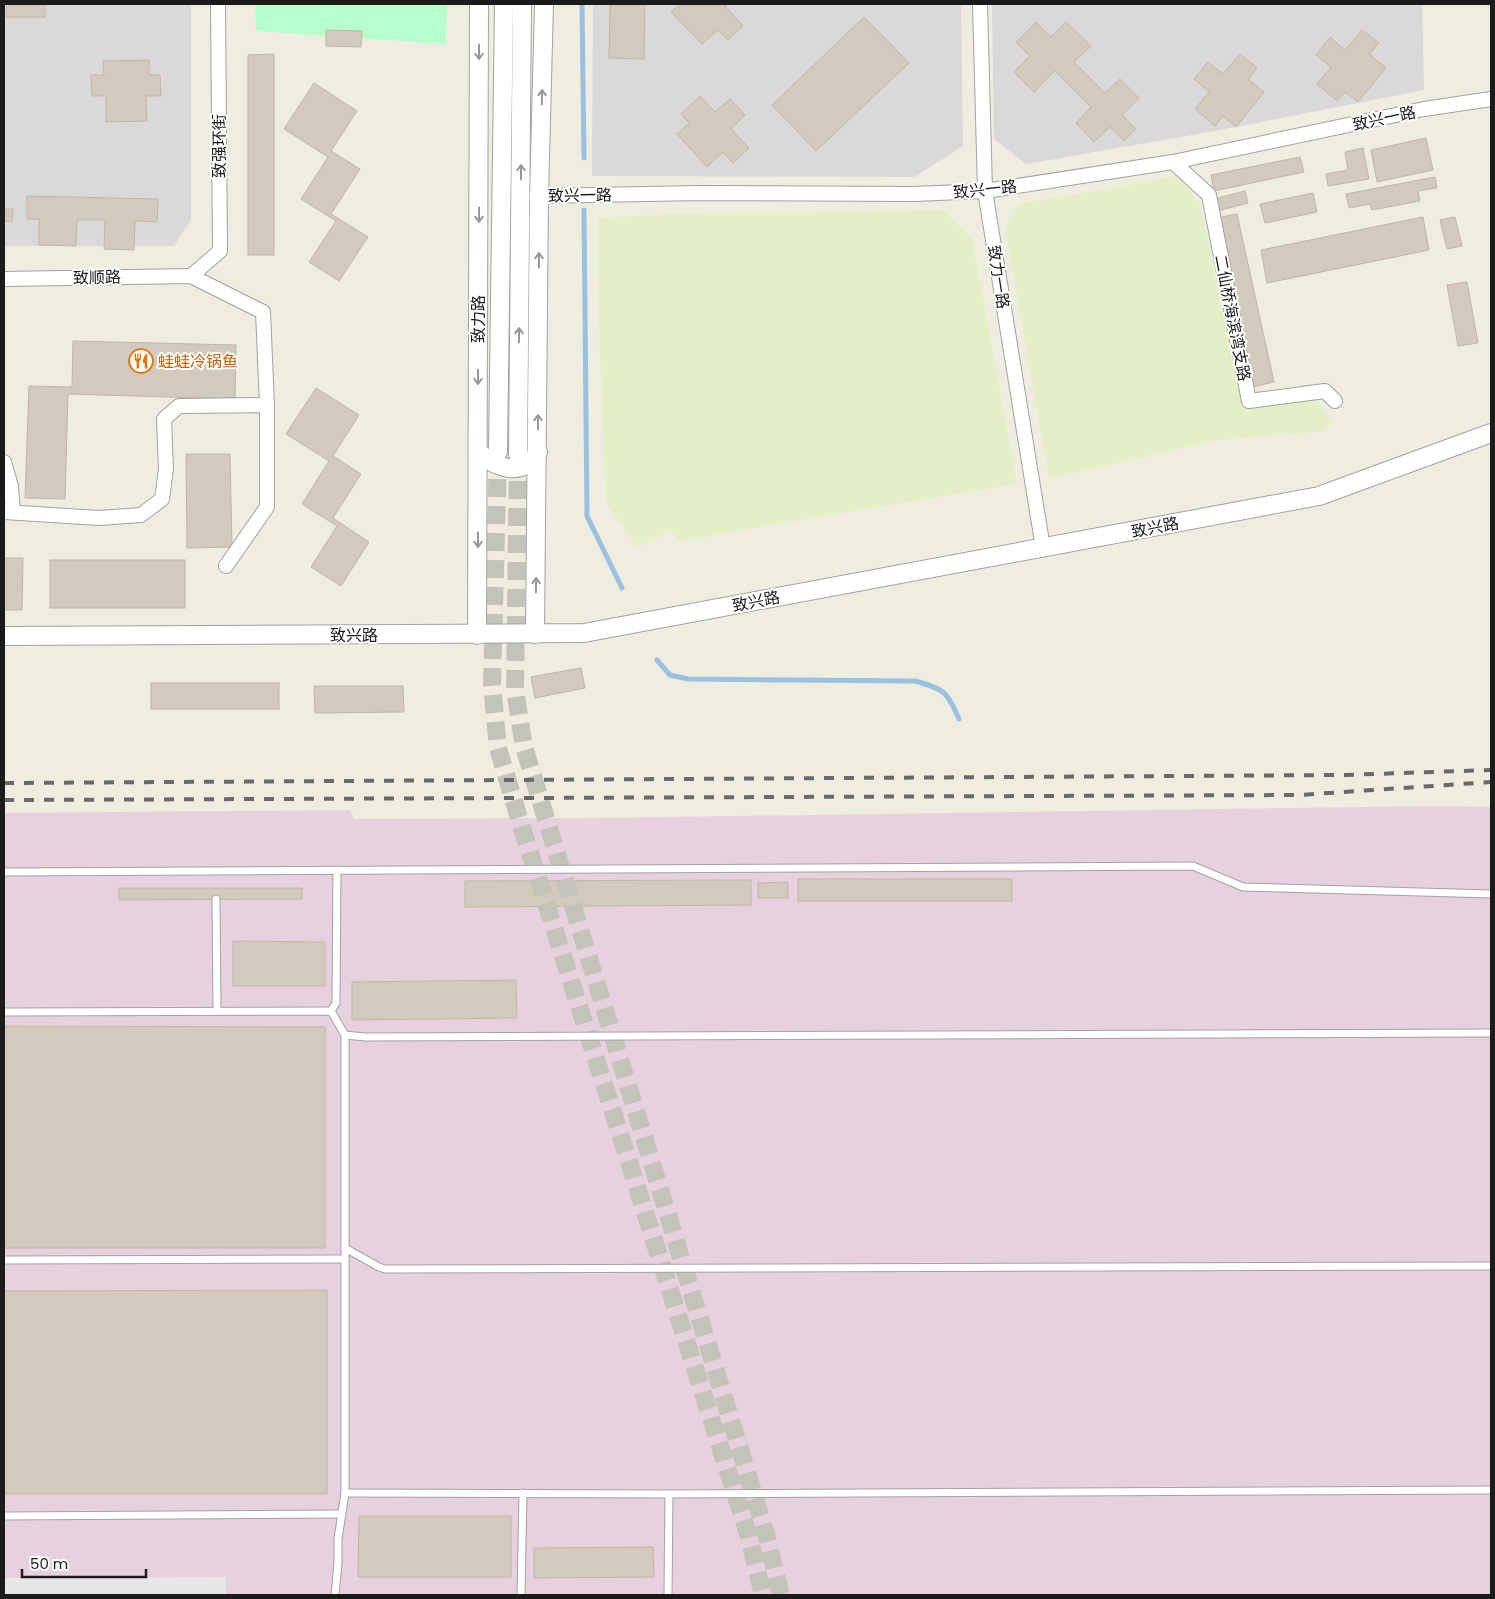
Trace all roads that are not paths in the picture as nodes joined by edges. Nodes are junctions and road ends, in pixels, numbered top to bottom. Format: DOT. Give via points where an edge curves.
graph roads {
  1 [pos="218,4"];
  2 [pos="479,4"];
  3 [pos="504,4"];
  4 [pos="522,4"];
  5 [pos="544,4"];
  6 [pos="980,4"];
  7 [pos="1491,99"];
  8 [pos="1173,162"];
  9 [pos="985,191"];
  10 [pos="540,196"];
  11 [pos="190,276"];
  12 [pos="4,279"];
  13 [pos="1335,401"];
  14 [pos="267,405"];
  15 [pos="1491,433"];
  16 [pos="478,451"];
  17 [pos="498,452"];
  18 [pos="538,452"];
  19 [pos="518,454"];
  20 [pos="4,462"];
  21 [pos="8,512"];
  22 [pos="1042,548"];
  23 [pos="226,566"];
  24 [pos="535,634"];
  25 [pos="478,635"];
  26 [pos="4,636"];
  27 [pos="337,870"];
  28 [pos="4,872"];
  29 [pos="1491,894"];
  30 [pos="216,899"];
  31 [pos="217,1011"];
  32 [pos="331,1011"];
  33 [pos="4,1012"];
  34 [pos="1491,1033"];
  35 [pos="345,1035"];
  36 [pos="345,1248"];
  37 [pos="345,1259"];
  38 [pos="4,1260"];
  39 [pos="1491,1266"];
  40 [pos="1491,1490"];
  41 [pos="345,1493"];
  42 [pos="523,1493"];
  43 [pos="669,1494"];
  44 [pos="341,1514"];
  45 [pos="4,1516"];
  46 [pos="335,1595"];
  47 [pos="521,1595"];
  48 [pos="668,1595"];
  1 -- 11 [label="street, 致强环街" via="220,251"];
  2 -- 16 [label="street, 致力路, one-way"];
  3 -- 17 [label="street, 致力路"];
  19 -- 4 [label="street, one-way"];
  10 -- 5 [label="street, one-way"];
  6 -- 9 [label="street, 致力一路"];
  7 -- 8 [label="street, 致兴一路" via="1424,109"];
  8 -- 9 [label="street, 致兴一路"];
  8 -- 13 [label="street, 二仙桥海滨湾支路" via="1209,195 1249,401 1326,391"];
  9 -- 10 [label="street, 致兴一路"];
  9 -- 22 [label="street, 致力一路"];
  18 -- 10 [label="street, one-way"];
  11 -- 12 [label="street, 致顺路"];
  11 -- 14 [label="street" via="263,312"];
  14 -- 21 [label="street" via="179,406 164,419 166,469 162,499 140,515 98,518"];
  14 -- 23 [label="street" via="267,507"];
  15 -- 22 [label="street, 致兴路" via="1319,496"];
  16 -- 18 [label="street" via="486,460 508,468 530,462"];
  16 -- 25 [label="street, 致力路, one-way"];
  24 -- 18 [label="street, one-way"];
  20 -- 21 [label="street" via="10,486"];
  22 -- 24 [label="street, 致兴路" via="584,633"];
  24 -- 25 [label="street, 致兴路"];
  25 -- 26 [label="street, 致兴路"];
  27 -- 28 [label="lane"];
  27 -- 29 [label="lane" via="1193,866 1243,887"];
  27 -- 32 [label="lane" via="336,1003"];
  30 -- 31 [label="lane"];
  31 -- 32 [label="lane"];
  31 -- 33 [label="lane"];
  32 -- 35 [label="lane"];
  34 -- 35 [label="lane"];
  35 -- 36 [label="lane"];
  36 -- 37 [label="lane"];
  36 -- 39 [label="lane" via="385,1269"];
  37 -- 38 [label="lane"];
  37 -- 41 [label="lane"];
  40 -- 43 [label="lane"];
  41 -- 42 [label="lane"];
  41 -- 44 [label="lane"];
  42 -- 43 [label="lane"];
  42 -- 47 [label="lane"];
  43 -- 48 [label="lane"];
  44 -- 45 [label="lane"];
  44 -- 46 [label="lane"];
}
